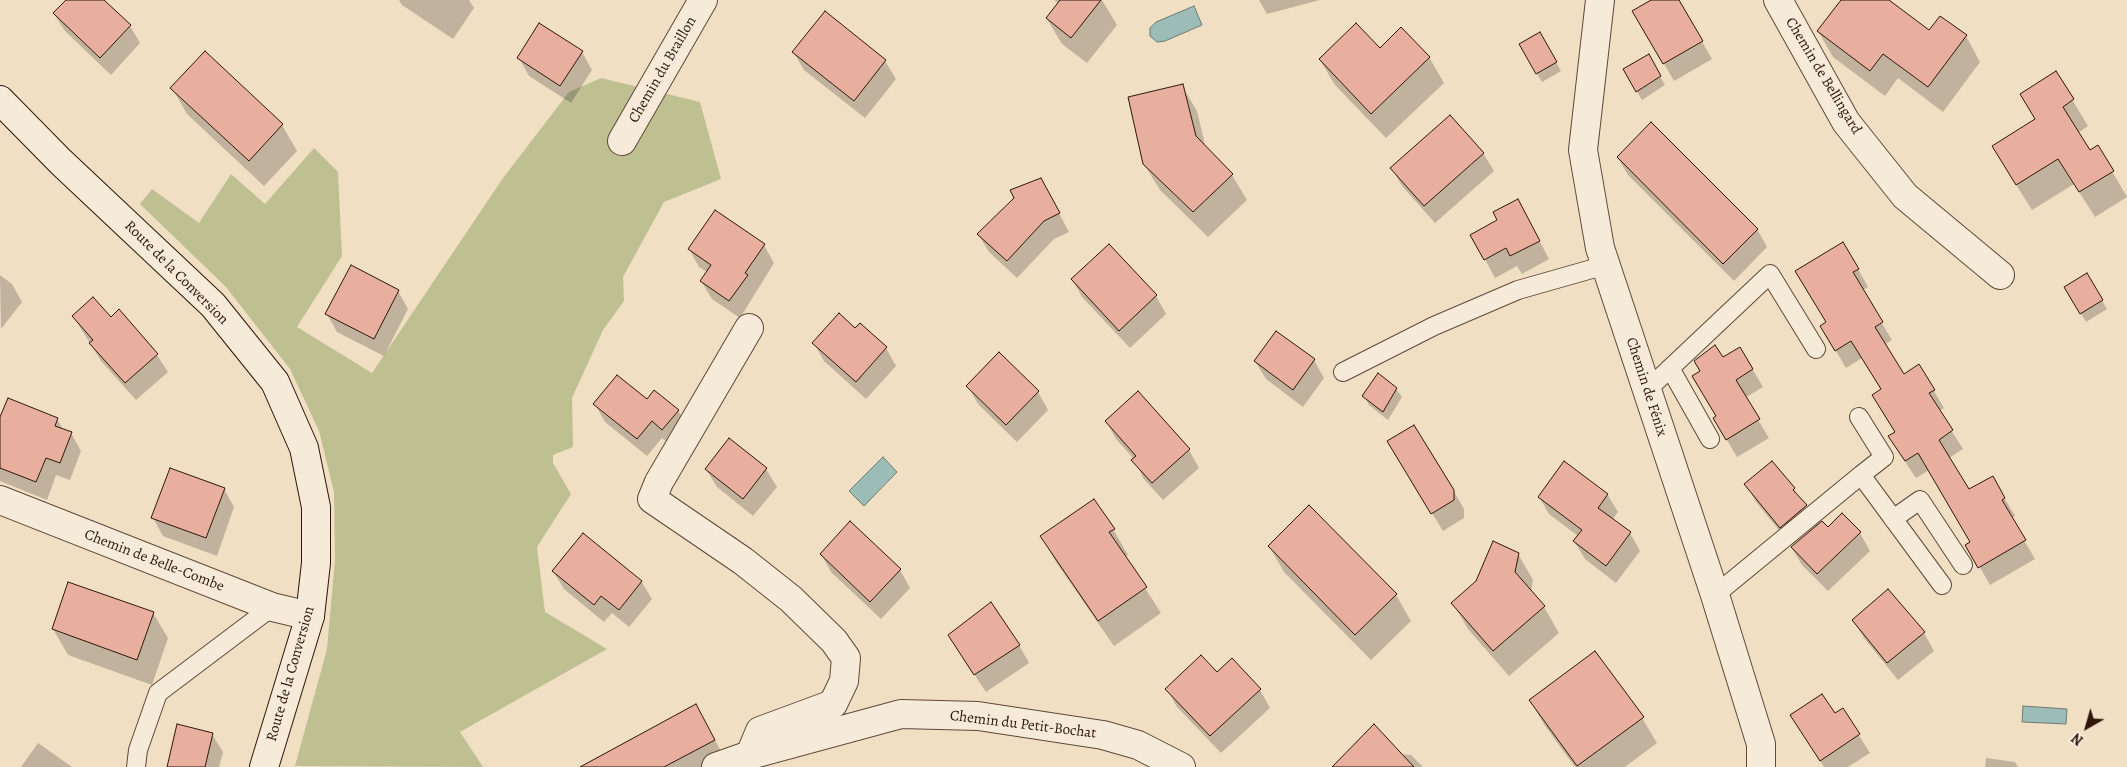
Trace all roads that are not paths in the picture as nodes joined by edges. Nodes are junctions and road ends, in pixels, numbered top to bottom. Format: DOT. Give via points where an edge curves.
graph roads {
  1 [pos="703,0"];
  2 [pos="1600,0"];
  3 [pos="1778,0"];
  4 [pos="0,100"];
  5 [pos="622,141"];
  6 [pos="1606,265"];
  7 [pos="2000,275"];
  8 [pos="749,328"];
  9 [pos="1816,349"];
  10 [pos="1670,368"];
  11 [pos="1342,372"];
  12 [pos="1647,390"];
  13 [pos="1859,416"];
  14 [pos="1710,439"];
  15 [pos="1861,475"];
  16 [pos="0,500"];
  17 [pos="1893,519"];
  18 [pos="1963,565"];
  19 [pos="1942,585"];
  20 [pos="1715,595"];
  21 [pos="272,606"];
  22 [pos="310,616"];
  23 [pos="750,755"];
  24 [pos="136,767"];
  25 [pos="264,767"];
  26 [pos="716,767"];
  27 [pos="1181,767"];
  28 [pos="1760,767"];
  1 -- 5 [label="street, Chemin du Braillon"];
  2 -- 6 [label="street, Chemin de Fénix" via="1583,150 1600,248"];
  3 -- 7 [label="street, Chemin de Bellingard" via="1846,122 1900,189"];
  4 -- 22 [label="street, Route de la Conversion" via="212,305 275,382 304,448 316,507 316,563"];
  6 -- 11 [label="lane" via="1518,290 1434,326"];
  6 -- 12 [label="street, Chemin de Fénix"];
  8 -- 23 [label="street" via="652,499 743,560 791,599 834,641 846,658 844,681 833,704 760,731"];
  9 -- 10 [label="lane" via="1770,274"];
  10 -- 12 [label="lane"];
  10 -- 14 [label="lane"];
  12 -- 20 [label="street, Chemin de Fénix"];
  13 -- 15 [label="lane" via="1884,456"];
  15 -- 17 [label="lane"];
  15 -- 20 [label="lane"];
  16 -- 21 [label="street, Chemin de Belle-Combe"];
  17 -- 18 [label="lane" via="1920,500"];
  17 -- 19 [label="lane"];
  20 -- 28 [label="street, Chemin de Fénix" via="1761,744"];
  21 -- 22 [label="street, Chemin de Belle-Combe"];
  21 -- 24 [label="lane" via="158,693 138,750"];
  22 -- 25 [label="street, Route de la Conversion"];
  23 -- 26 [label="street, Chemin du Petit-Bochat"];
  23 -- 27 [label="street, Chemin du Petit-Bochat" via="901,714 978,716 1103,735 1138,745"];
}
